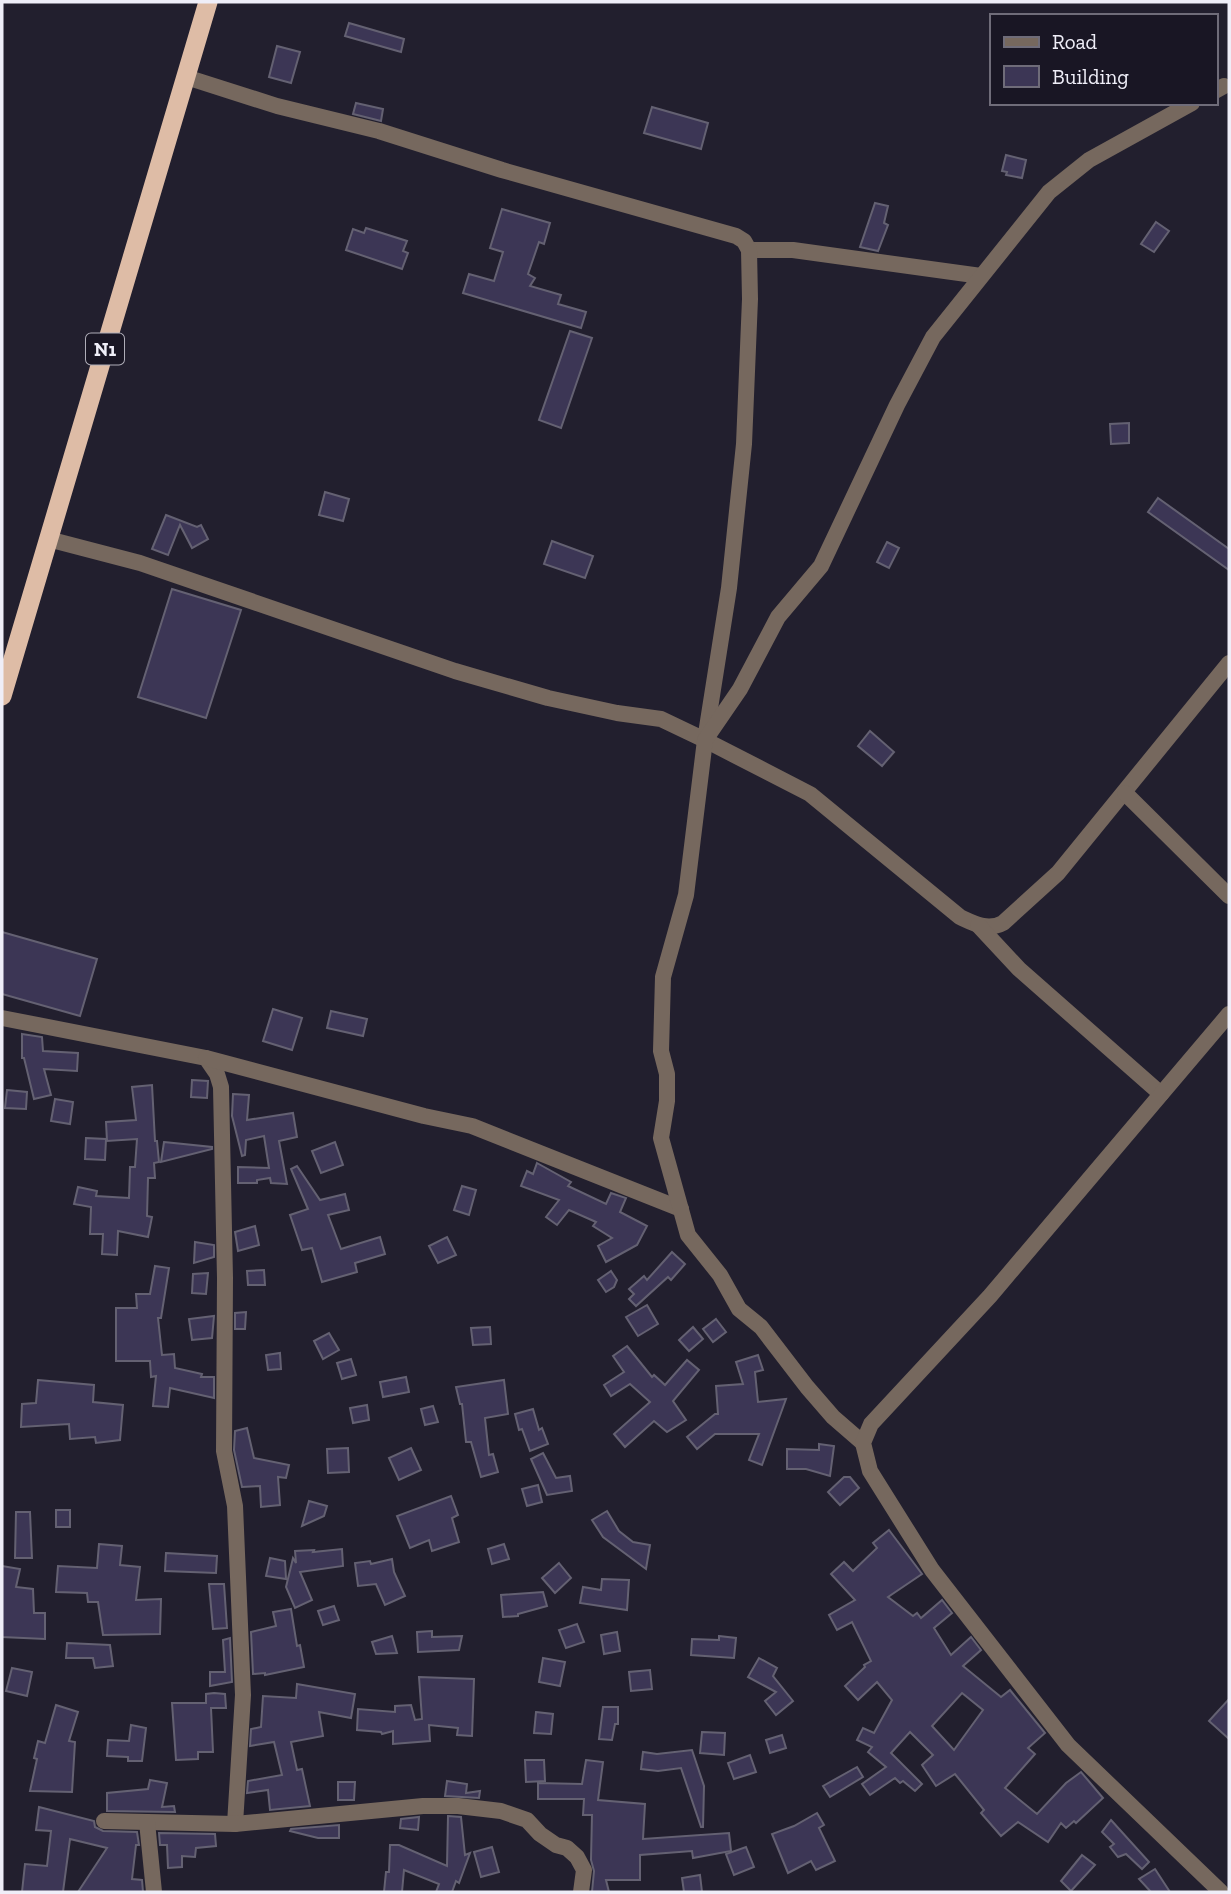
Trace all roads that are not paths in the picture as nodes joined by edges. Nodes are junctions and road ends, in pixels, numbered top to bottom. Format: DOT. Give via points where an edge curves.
graph roads {
  1 [pos="208,2"];
  2 [pos="186,77"];
  3 [pos="1188,105"];
  4 [pos="748,250"];
  5 [pos="981,276"];
  6 [pos="48,539"];
  7 [pos="1229,663"];
  8 [pos="2,696"];
  9 [pos="705,740"];
  10 [pos="1125,793"];
  11 [pos="1229,896"];
  12 [pos="978,925"];
  13 [pos="1229,1014"];
  14 [pos="2,1018"];
  15 [pos="206,1058"];
  16 [pos="1161,1094"];
  17 [pos="681,1209"];
  18 [pos="863,1443"];
  19 [pos="104,1821"];
  20 [pos="147,1822"];
  21 [pos="235,1824"];
  22 [pos="154,1892"];
  23 [pos="581,1892"];
  24 [pos="1221,1892"];
  1 -- 2 [label="highway, N1"];
  2 -- 4 [label="street" via="736,236"];
  2 -- 6 [label="highway, N1"];
  3 -- 5 [label="street" via="1089,160 1049,192"];
  4 -- 5 [label="street" via="793,250"];
  4 -- 9 [label="street" via="744,444 729,588"];
  5 -- 9 [label="street" via="933,337 821,566 778,617 740,689"];
  6 -- 8 [label="highway, N1"];
  6 -- 9 [label="street" via="140,563 456,671 535,694 661,719"];
  7 -- 10 [label="street"];
  9 -- 12 [label="street" via="810,794 960,917"];
  9 -- 17 [label="street" via="686,895 663,977 661,1051 667,1101 661,1138"];
  10 -- 11 [label="street"];
  10 -- 12 [label="street" via="1058,873 1003,923 994,928"];
  12 -- 16 [label="street" via="1019,969"];
  13 -- 16 [label="street"];
  14 -- 15 [label="street"];
  15 -- 17 [label="street" via="472,1126"];
  15 -- 21 [label="street" via="221,1087 224,1451 235,1506 243,1695"];
  16 -- 18 [label="street" via="990,1296 871,1424"];
  17 -- 18 [label="street" via="688,1235 720,1275 739,1309 761,1327 833,1417"];
  18 -- 24 [label="street" via="870,1471 932,1570 1068,1745"];
  19 -- 20 [label="street"];
  20 -- 21 [label="street"];
  20 -- 22 [label="street"];
  21 -- 23 [label="street" via="423,1806 501,1811 527,1820 540,1834 577,1857 584,1870"];
}
